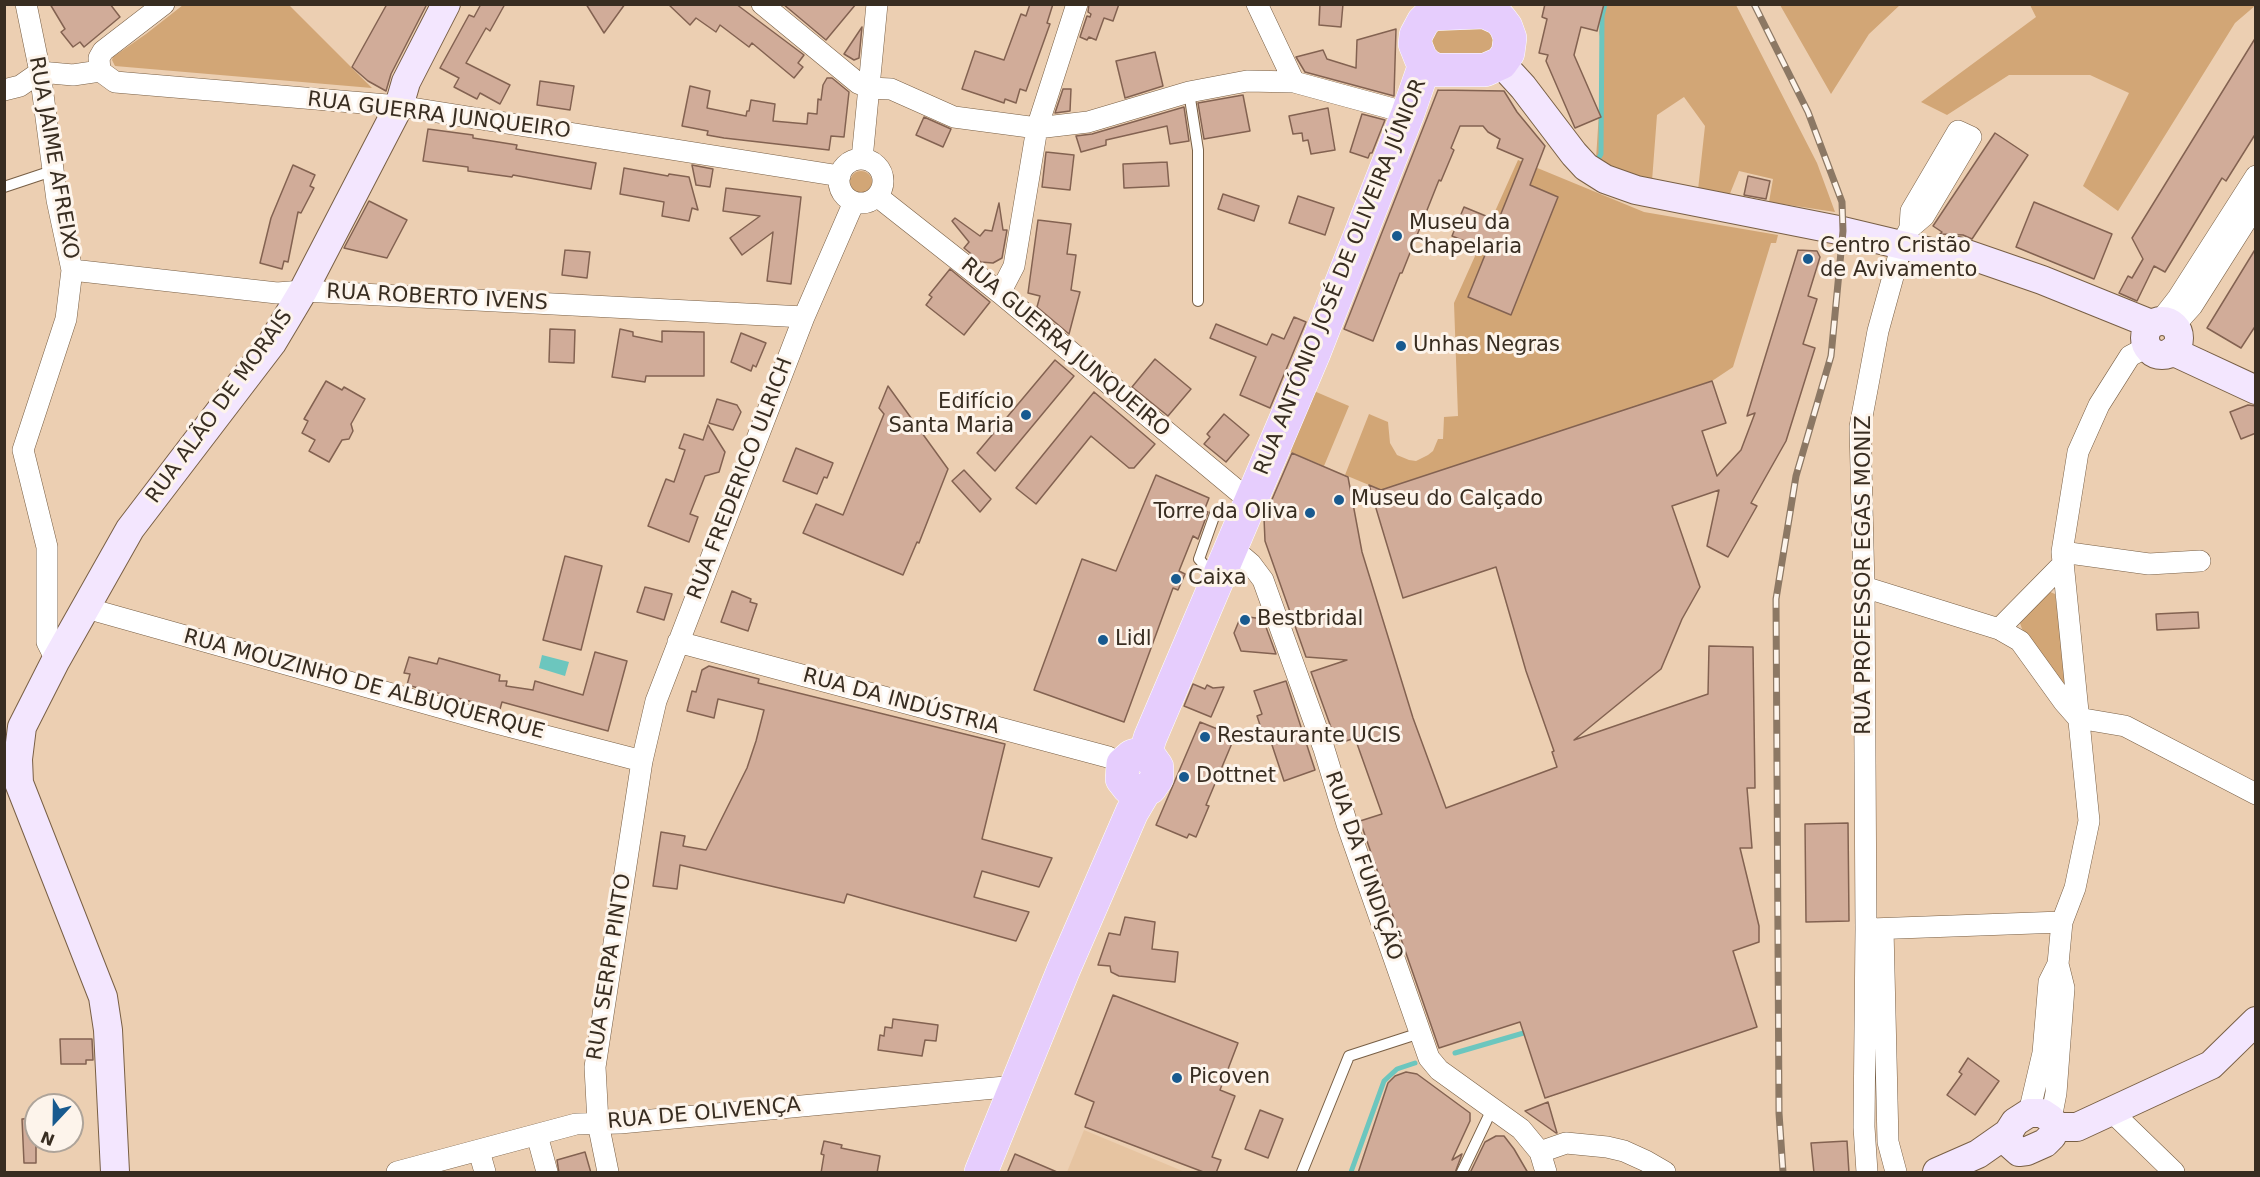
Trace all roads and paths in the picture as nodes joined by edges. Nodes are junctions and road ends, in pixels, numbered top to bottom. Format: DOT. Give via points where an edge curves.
graph roads {
  1 [pos="26,4"];
  2 [pos="164,4"];
  3 [pos="446,4"];
  4 [pos="463,4"];
  5 [pos="762,4"];
  6 [pos="878,4"];
  7 [pos="1077,4"];
  8 [pos="1257,4"];
  9 [pos="1422,12"];
  10 [pos="1504,12"];
  11 [pos="1501,63"];
  12 [pos="1425,64"];
  13 [pos="100,71"];
  14 [pos="40,72"];
  15 [pos="1294,82"];
  16 [pos="870,88"];
  17 [pos="4,90"];
  18 [pos="1189,92"];
  19 [pos="399,106"];
  20 [pos="1408,113"];
  21 [pos="1037,128"];
  22 [pos="862,159"];
  23 [pos="52,171"];
  24 [pos="840,176"];
  25 [pos="2256,176"];
  26 [pos="4,187"];
  27 [pos="877,196"];
  28 [pos="854,202"];
  29 [pos="2256,206"];
  30 [pos="1906,236"];
  31 [pos="72,270"];
  32 [pos="303,291"];
  33 [pos="1000,293"];
  34 [pos="1198,301"];
  35 [pos="804,316"];
  36 [pos="2161,334"];
  37 [pos="2256,372"];
  38 [pos="2256,390"];
  39 [pos="1249,506"];
  40 [pos="1231,547"];
  41 [pos="2062,559"];
  42 [pos="2200,561"];
  43 [pos="1218,580"];
  44 [pos="1864,587"];
  45 [pos="86,608"];
  46 [pos="1999,629"];
  47 [pos="678,642"];
  48 [pos="56,660"];
  49 [pos="2078,717"];
  50 [pos="642,761"];
  51 [pos="14,770"];
  52 [pos="1134,773"];
  53 [pos="2256,794"];
  54 [pos="2062,922"];
  55 [pos="1875,929"];
  56 [pos="2256,1021"];
  57 [pos="1420,1033"];
  58 [pos="1007,1087"];
  59 [pos="1493,1107"];
  60 [pos="2111,1111"];
  61 [pos="2045,1120"];
  62 [pos="598,1123"];
  63 [pos="537,1135"];
  64 [pos="2014,1142"];
  65 [pos="479,1151"];
  66 [pos="1540,1152"];
  67 [pos="115,1173"];
  68 [pos="128,1173"];
  69 [pos="397,1173"];
  70 [pos="485,1173"];
  71 [pos="547,1173"];
  72 [pos="608,1173"];
  73 [pos="963,1173"];
  74 [pos="981,1173"];
  75 [pos="1302,1173"];
  76 [pos="1462,1173"];
  77 [pos="1546,1173"];
  78 [pos="1665,1173"];
  79 [pos="1867,1173"];
  80 [pos="1896,1173"];
  81 [pos="1937,1173"];
  82 [pos="1977,1173"];
  83 [pos="2174,1173"];
  1 -- 14 [label="street, RUA JAIME AFREIXO"];
  2 -- 13 [label="street" via="103,51"];
  3 -- 19 [label="street, RUA ALÃO DE MORAIS" via="406,81"];
  4 -- 19 [label="street, RUA ALÃO DE MORAIS" via="416,88"];
  5 -- 16 [label="street" via="858,83"];
  6 -- 16 [label="street"];
  7 -- 21 [label="street"];
  8 -- 15 [label="street"];
  9 -- 10 [label="main road, RUA ANTÓNIO JOSÉ DE OLIVEIRA JÚNIOR"];
  9 -- 12 [label="main road, RUA ANTÓNIO JOSÉ DE OLIVEIRA JÚNIOR" via="1415,44"];
  10 -- 11 [label="main road, RUA ANTÓNIO JOSÉ DE OLIVEIRA JÚNIOR" via="1510,38 1508,53"];
  11 -- 12 [label="main road, RUA ANTÓNIO JOSÉ DE OLIVEIRA JÚNIOR" via="1485,70 1436,70"];
  11 -- 30 [label="street" via="1574,154 1605,179 1636,190"];
  12 -- 20 [label="main road, RUA ANTÓNIO JOSÉ DE OLIVEIRA JÚNIOR"];
  13 -- 14 [label="street" via="73,75"];
  13 -- 19 [label="street, RUA GUERRA JUNQUEIRO" via="115,82"];
  14 -- 17 [label="street" via="20,86"];
  14 -- 23 [label="street, RUA JAIME AFREIXO"];
  15 -- 18 [label="street" via="1247,81"];
  15 -- 20 [label="street"];
  16 -- 21 [label="street" via="891,88 954,117"];
  16 -- 22 [label="street"];
  18 -- 21 [label="street" via="1088,122"];
  18 -- 34 [label="lane" via="1198,150"];
  19 -- 24 [label="street, RUA GUERRA JUNQUEIRO"];
  19 -- 32 [label="street, RUA ALÃO DE MORAIS"];
  20 -- 39 [label="main road, RUA ANTÓNIO JOSÉ DE OLIVEIRA JÚNIOR"];
  21 -- 33 [label="street" via="1014,266"];
  22 -- 24 [label="street" via="850,162"];
  22 -- 27 [label="street" via="874,163 882,173 883,185"];
  23 -- 26 [label="lane"];
  23 -- 31 [label="street, RUA JAIME AFREIXO"];
  24 -- 28 [label="street" via="841,189"];
  25 -- 36 [label="street" via="2178,298"];
  27 -- 28 [label="street" via="866,202"];
  27 -- 33 [label="street, RUA GUERRA JUNQUEIRO"];
  28 -- 35 [label="street, RUA FREDERICO ULRICH"];
  29 -- 36 [label="street" via="2192,306"];
  30 -- 36 [label="street" via="1953,264"];
  30 -- 44 [label="street, RUA PROFESSOR EGAS MONIZ" via="1878,331 1860,427"];
  31 -- 32 [label="street, RUA ROBERTO IVENS" via="277,293"];
  31 -- 48 [label="street, RUA JAIME AFREIXO" via="66,319 22,450 47,547 47,642"];
  32 -- 35 [label="street, RUA ROBERTO IVENS"];
  32 -- 45 [label="street, RUA ALÃO DE MORAIS" via="272,343 130,529"];
  33 -- 39 [label="street, RUA GUERRA JUNQUEIRO"];
  35 -- 47 [label="street, RUA FREDERICO ULRICH"];
  36 -- 37 [label="street" via="2202,347"];
  36 -- 38 [label="street"];
  36 -- 41 [label="street" via="2130,356 2099,405 2078,452"];
  39 -- 40 [label="main road, RUA ANTÓNIO JOSÉ DE OLIVEIRA JÚNIOR"];
  39 -- 43 [label="lane" via="1216,511 1199,559"];
  40 -- 43 [label="main road, RUA ANTÓNIO JOSÉ DE OLIVEIRA JÚNIOR"];
  40 -- 57 [label="street, RUA DA FUNDIÇÃO" via="1263,580"];
  41 -- 42 [label="street" via="2149,564"];
  41 -- 46 [label="street"];
  41 -- 49 [label="street"];
  43 -- 52 [label="main road, RUA ANTÓNIO JOSÉ DE OLIVEIRA JÚNIOR"];
  44 -- 46 [label="street"];
  44 -- 55 [label="street, RUA PROFESSOR EGAS MONIZ"];
  45 -- 48 [label="street, RUA ALÃO DE MORAIS"];
  45 -- 50 [label="street, RUA MOUZINHO DE ALBUQUERQUE"];
  46 -- 49 [label="street" via="2020,641"];
  47 -- 50 [label="street, RUA FREDERICO ULRICH" via="656,701"];
  47 -- 52 [label="street, RUA DA INDÚSTRIA" via="1108,757"];
  48 -- 51 [label="street, RUA ALÃO DE MORAIS" via="22,727"];
  49 -- 53 [label="street" via="2125,726"];
  49 -- 54 [label="street" via="2089,821 2075,888"];
  50 -- 62 [label="street, RUA SERPA PINTO" via="594,1067"];
  51 -- 67 [label="street" via="103,997"];
  51 -- 68 [label="street" via="30,776 116,993 123,1030"];
  52 -- 58 [label="main road, RUA ANTÓNIO JOSÉ DE OLIVEIRA JÚNIOR" via="1132,812"];
  54 -- 55 [label="street"];
  54 -- 61 [label="street" via="2058,964 2064,988 2056,1093"];
  55 -- 79 [label="street, RUA PROFESSOR EGAS MONIZ" via="1864,1127"];
  55 -- 80 [label="street, RUA PROFESSOR EGAS MONIZ" via="1888,1142"];
  56 -- 60 [label="street" via="2211,1065"];
  57 -- 59 [label="street, RUA DA FUNDIÇÃO" via="1429,1058 1439,1070"];
  57 -- 75 [label="lane" via="1350,1056"];
  58 -- 62 [label="street, RUA DE OLIVENÇA"];
  58 -- 73 [label="main road, RUA ANTÓNIO JOSÉ DE OLIVEIRA JÚNIOR"];
  58 -- 74 [label="main road, RUA ANTÓNIO JOSÉ DE OLIVEIRA JÚNIOR"];
  59 -- 66 [label="street, RUA DA FUNDIÇÃO" via="1521,1129"];
  59 -- 76 [label="lane"];
  60 -- 61 [label="street" via="2077,1127"];
  60 -- 83 [label="street"];
  61 -- 64 [label="street" via="2052,1136 2045,1143 2027,1151"];
  62 -- 63 [label="street, RUA DE OLIVENÇA" via="576,1124"];
  62 -- 72 [label="street, RUA SERPA PINTO"];
  63 -- 65 [label="street, RUA DE OLIVENÇA"];
  63 -- 71 [label="street"];
  64 -- 81 [label="street"];
  64 -- 82 [label="street"];
  65 -- 69 [label="street, RUA DE OLIVENÇA"];
  65 -- 70 [label="street"];
  66 -- 77 [label="street"];
  66 -- 78 [label="street" via="1566,1143 1607,1147 1624,1151"];
}
